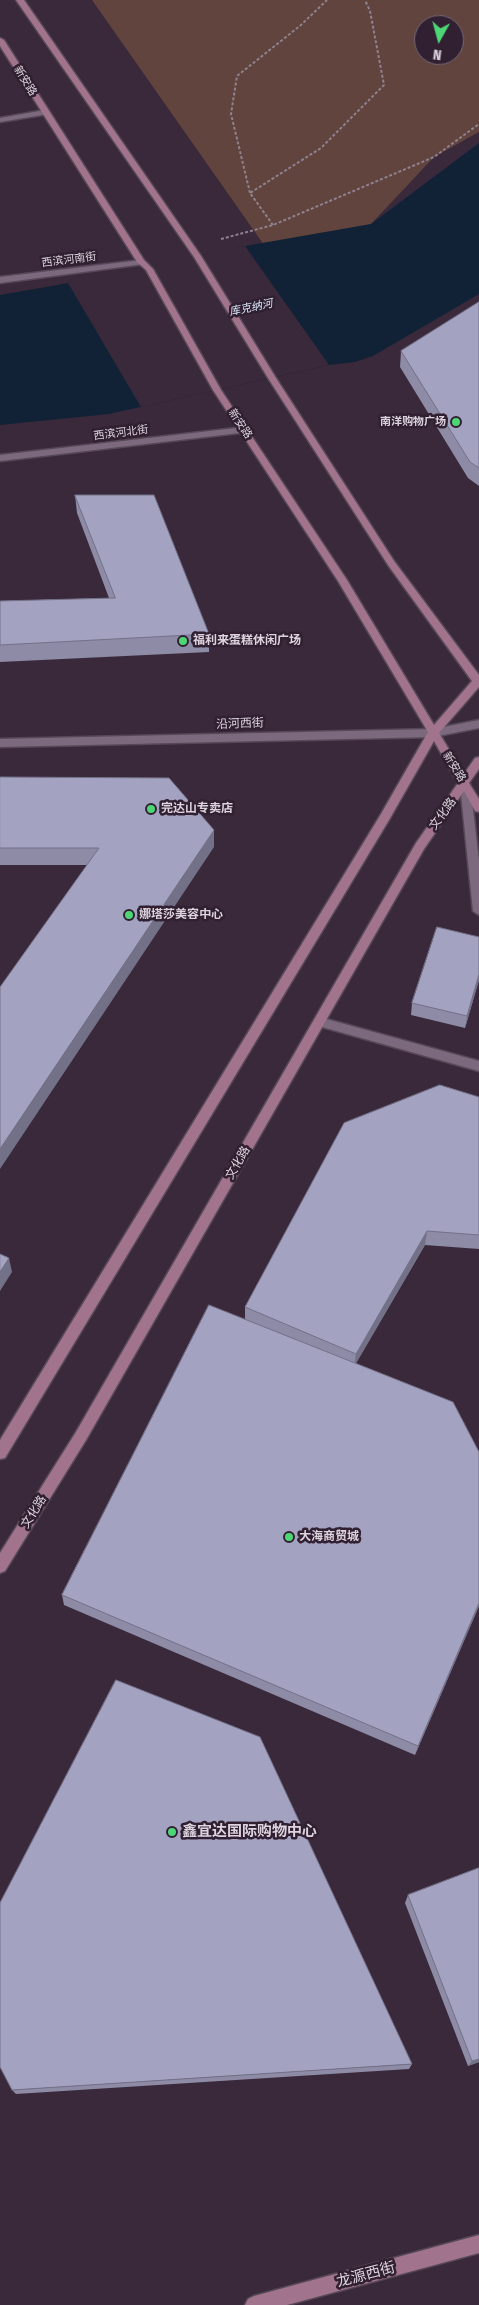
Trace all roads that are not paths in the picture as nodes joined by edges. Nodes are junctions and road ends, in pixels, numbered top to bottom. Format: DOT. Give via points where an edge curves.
graph roads {
  1 [pos="20,0"];
  2 [pos="0,40"];
  3 [pos="45,112"];
  4 [pos="0,120"];
  5 [pos="141,262"];
  6 [pos="0,280"];
  7 [pos="244,430"];
  8 [pos="0,458"];
  9 [pos="479,681"];
  10 [pos="479,724"];
  11 [pos="433,733"];
  12 [pos="0,743"];
  13 [pos="479,761"];
  14 [pos="465,784"];
  15 [pos="479,808"];
  16 [pos="479,911"];
  17 [pos="319,1022"];
  18 [pos="479,1066"];
  19 [pos="0,1453"];
  20 [pos="0,1566"];
  21 [pos="479,2244"];
  22 [pos="254,2305"];
  1 -- 9 [label="main road" via="197,256 391,563"];
  2 -- 3 [label="main road, 新安路"];
  3 -- 4 [label="street"];
  3 -- 5 [label="main road, 新安路"];
  5 -- 6 [label="street, 西滨河南街"];
  5 -- 7 [label="main road, 新安路" via="149,269 217,390"];
  7 -- 8 [label="street, 西滨河北街"];
  7 -- 11 [label="main road, 新安路" via="342,580"];
  9 -- 11 [label="main road"];
  10 -- 11 [label="street, 沿河西街"];
  11 -- 12 [label="street, 沿河西街"];
  11 -- 14 [label="main road, 新安路"];
  11 -- 19 [label="main road"];
  13 -- 14 [label="main road, 文化路"];
  14 -- 15 [label="main road, 新安路"];
  14 -- 16 [label="street"];
  14 -- 17 [label="main road, 文化路" via="420,846"];
  17 -- 18 [label="street"];
  17 -- 20 [label="main road, 文化路" via="81,1436"];
  21 -- 22 [label="main road, 龙源西街"];
}
